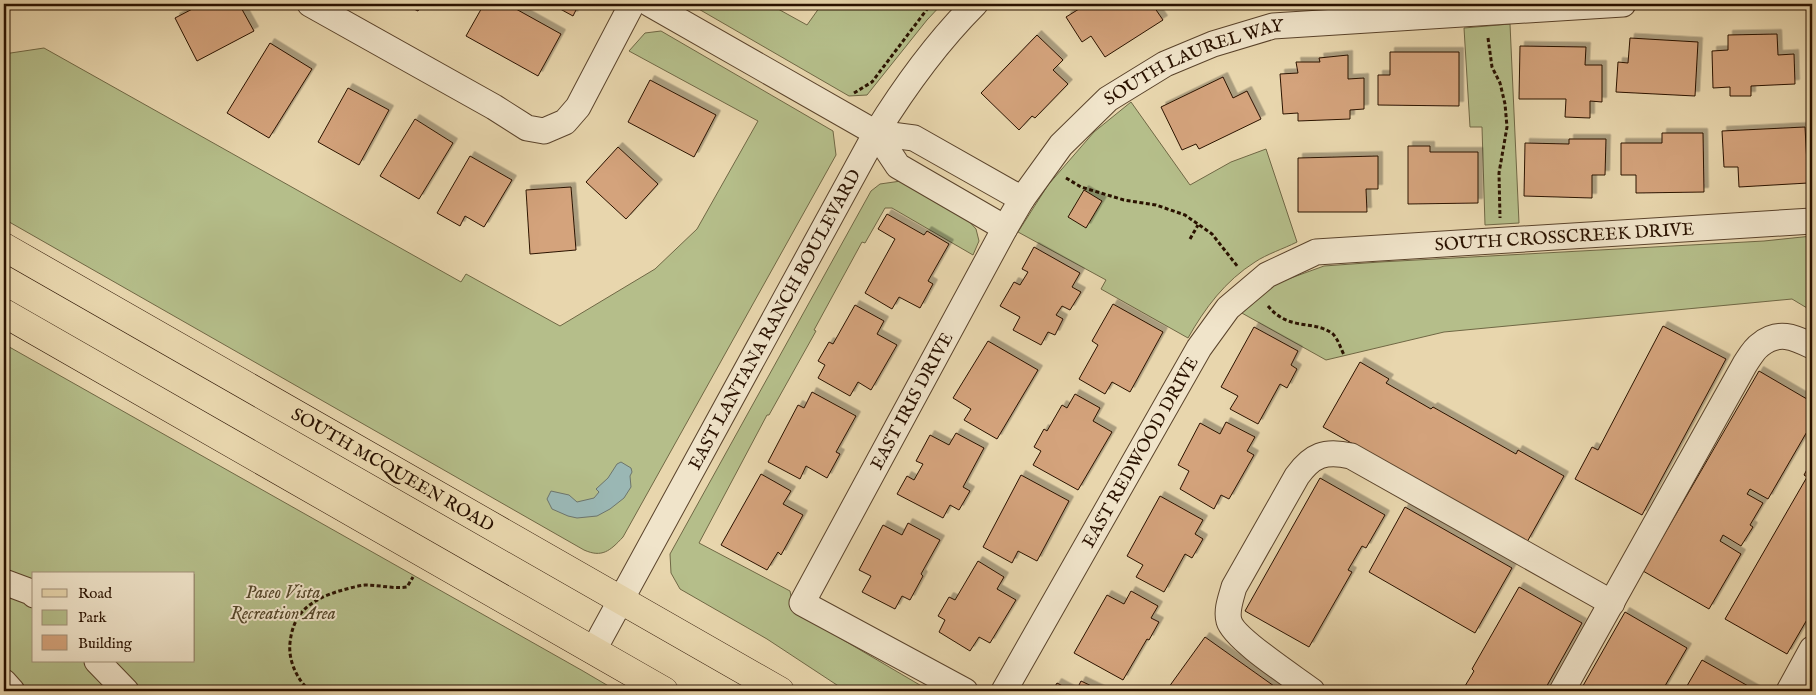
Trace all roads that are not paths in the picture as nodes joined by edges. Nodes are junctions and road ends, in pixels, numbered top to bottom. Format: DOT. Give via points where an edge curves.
graph roads {
  1 [pos="310,4"];
  2 [pos="632,4"];
  3 [pos="650,4"];
  4 [pos="975,4"];
  5 [pos="1623,4"];
  6 [pos="876,133"];
  7 [pos="1022,199"];
  8 [pos="1812,221"];
  9 [pos="1005,228"];
  10 [pos="4,247"];
  11 [pos="1316,252"];
  12 [pos="4,313"];
  13 [pos="1812,346"];
  14 [pos="4,582"];
  15 [pos="32,593"];
  16 [pos="620,600"];
  17 [pos="1612,603"];
  18 [pos="1812,649"];
  19 [pos="593,651"];
  20 [pos="98,662"];
  21 [pos="4,682"];
  22 [pos="12,691"];
  23 [pos="126,691"];
  24 [pos="664,691"];
  25 [pos="780,691"];
  26 [pos="965,691"];
  27 [pos="1004,691"];
  28 [pos="1312,691"];
  29 [pos="1562,691"];
  30 [pos="1789,691"];
  1 -- 2 [label="street" via="527,128 544,131 564,122 578,107"];
  3 -- 6 [label="street"];
  4 -- 6 [label="street, EAST LANTANA RANCH BOULEVARD" via="929,54"];
  5 -- 7 [label="street, SOUTH LAUREL WAY" via="1273,26 1213,44 1165,64 1108,99 1061,145"];
  6 -- 7 [label="street" via="914,138"];
  6 -- 9 [label="street" via="898,166"];
  6 -- 16 [label="street, EAST LANTANA RANCH BOULEVARD"];
  7 -- 9 [label="street, EAST IRIS DRIVE"];
  8 -- 11 [label="street, SOUTH CROSSCREEK DRIVE"];
  9 -- 26 [label="street, EAST IRIS DRIVE" via="802,603"];
  10 -- 16 [label="main road, SOUTH MCQUEEN ROAD"];
  11 -- 27 [label="street, EAST REDWOOD DRIVE" via="1267,274 1228,308 1199,348"];
  12 -- 19 [label="main road"];
  13 -- 17 [label="street" via="1794,337 1778,336 1760,344 1745,364"];
  14 -- 15 [label="street"];
  16 -- 19 [label="street, EAST LANTANA RANCH BOULEVARD"];
  16 -- 25 [label="main road, SOUTH MCQUEEN ROAD"];
  17 -- 28 [label="street" via="1351,456 1336,453 1318,456 1297,476 1234,587 1229,604 1229,622 1238,636"];
  17 -- 29 [label="street"];
  18 -- 30 [label="street"];
  19 -- 24 [label="main road"];
  20 -- 23 [label="street"];
  21 -- 22 [label="street"];
}
